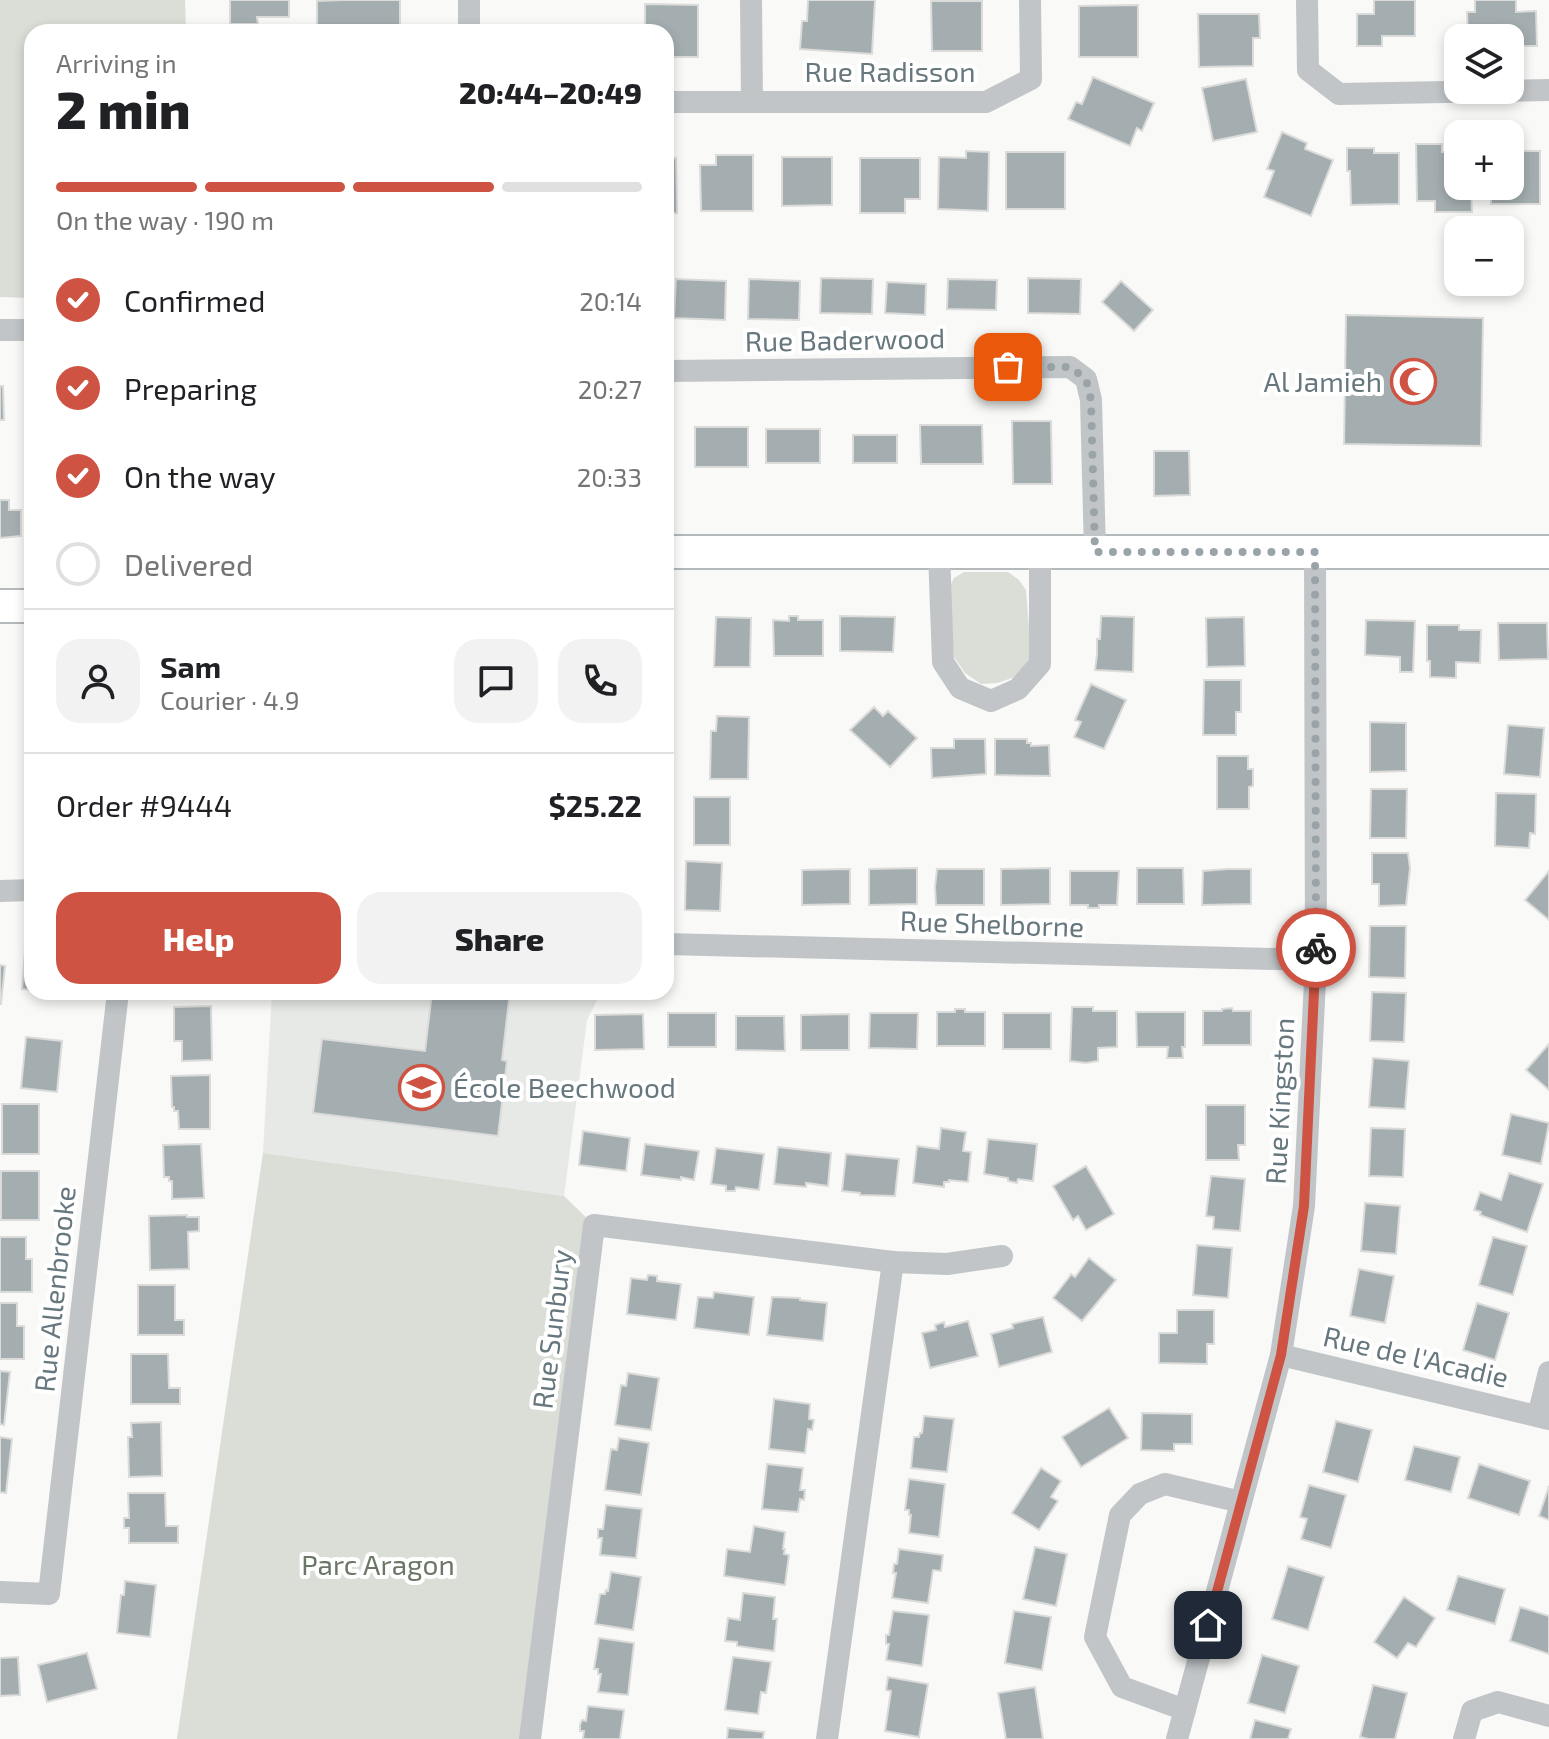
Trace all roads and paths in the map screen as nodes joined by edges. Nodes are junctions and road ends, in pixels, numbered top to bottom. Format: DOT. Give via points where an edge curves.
graph roads {
  1 [pos="469,0"];
  2 [pos="751,0"];
  3 [pos="1030,0"];
  4 [pos="1307,0"];
  5 [pos="469,24"];
  6 [pos="1549,90"];
  7 [pos="752,101"];
  8 [pos="674,102"];
  9 [pos="0,330"];
  10 [pos="24,330"];
  11 [pos="674,371"];
  12 [pos="674,552"];
  13 [pos="939,552"];
  14 [pos="1040,552"];
  15 [pos="1095,552"];
  16 [pos="1315,552"];
  17 [pos="1549,552"];
  18 [pos="0,606"];
  19 [pos="24,606"];
  20 [pos="24,890"];
  21 [pos="0,891"];
  22 [pos="674,944"];
  23 [pos="1316,960"];
  24 [pos="117,1000"];
  25 [pos="1002,1256"];
  26 [pos="893,1262"];
  27 [pos="1281,1355"];
  28 [pos="1549,1372"];
  29 [pos="1544,1417"];
  30 [pos="1241,1502"];
  31 [pos="0,1592"];
  32 [pos="1185,1710"];
  33 [pos="1549,1716"];
  34 [pos="530,1739"];
  35 [pos="827,1739"];
  36 [pos="1177,1739"];
  37 [pos="1464,1739"];
  1 -- 5 [label="street"];
  2 -- 7 [label="street"];
  3 -- 7 [label="street, Rue Radisson" via="1031,79 986,102"];
  4 -- 6 [label="street" via="1308,70 1339,94"];
  7 -- 8 [label="street, Rue Radisson"];
  9 -- 10 [label="street"];
  11 -- 15 [label="street, Rue Baderwood" via="1070,367 1086,379 1091,400"];
  12 -- 13 [label="street"];
  13 -- 14 [label="street"];
  13 -- 14 [label="street" via="943,662 960,688 991,701 1018,689 1040,664"];
  14 -- 15 [label="street"];
  15 -- 16 [label="street"];
  16 -- 17 [label="street"];
  16 -- 23 [label="street, Rue Kingston"];
  18 -- 19 [label="street"];
  20 -- 21 [label="street"];
  22 -- 23 [label="street, Rue Shelborne"];
  23 -- 27 [label="street, Rue Kingston" via="1304,1206"];
  24 -- 31 [label="street, Rue Allenbrooke" via="49,1594"];
  25 -- 26 [label="street, Rue Sunbury" via="947,1264"];
  26 -- 34 [label="street, Rue Sunbury" via="594,1225"];
  26 -- 35 [label="street"];
  27 -- 29 [label="street, Rue de l'Acadie"];
  27 -- 30 [label="street, Rue Kingston"];
  28 -- 29 [label="street, Rue de l'Acadie"];
  30 -- 32 [label="street, Rue Kingston"];
  30 -- 32 [label="street" via="1165,1484 1140,1494 1120,1515 1095,1637 1122,1687"];
  32 -- 36 [label="street, Rue Kingston"];
  33 -- 37 [label="street" via="1498,1702 1472,1711"];
}
